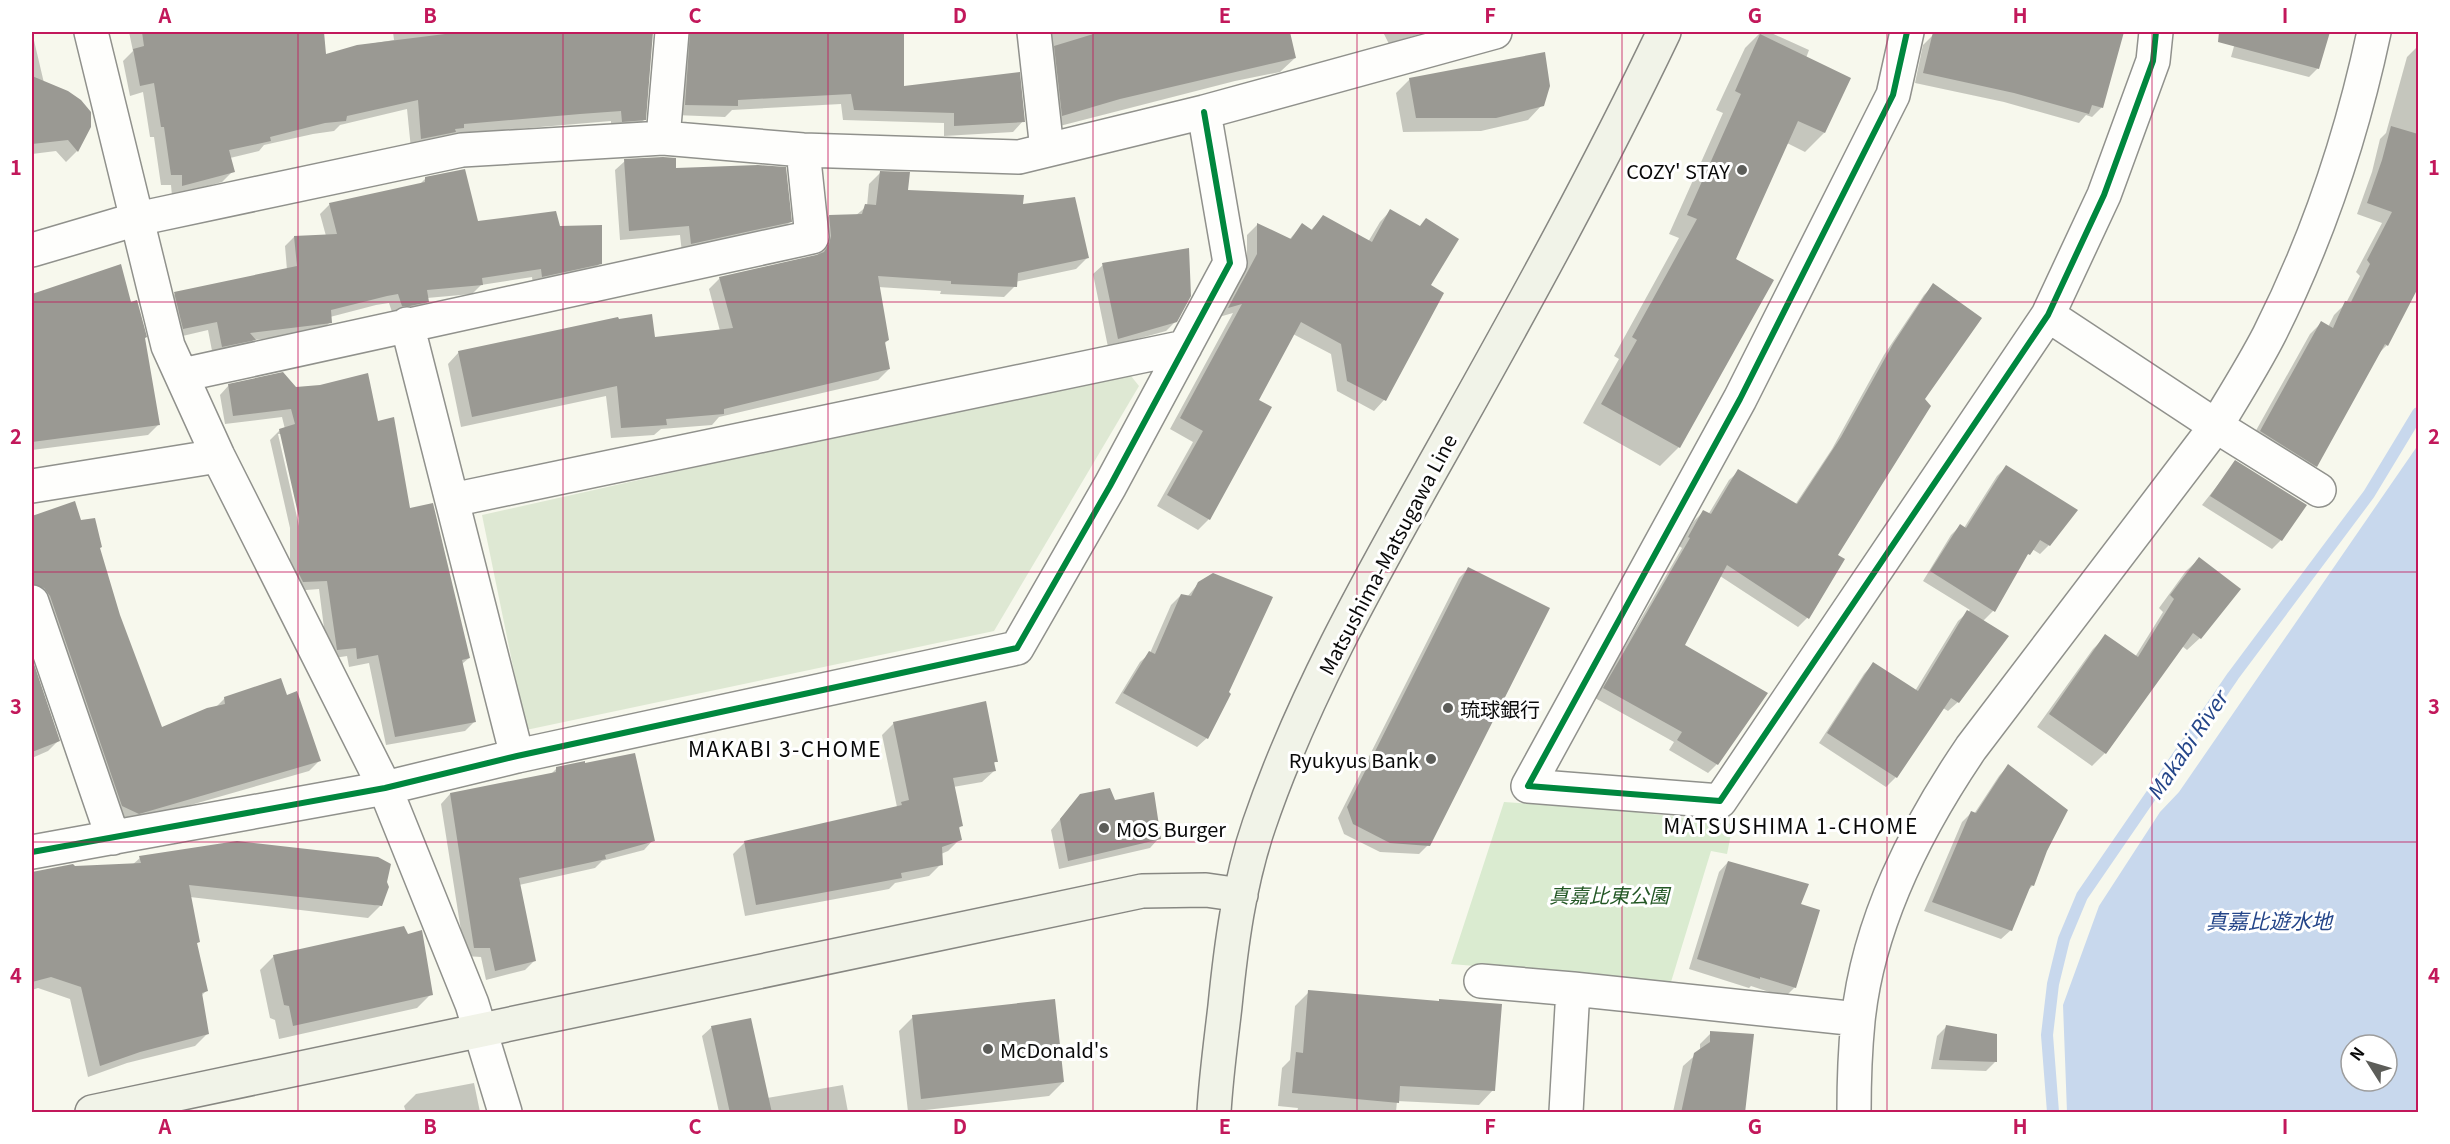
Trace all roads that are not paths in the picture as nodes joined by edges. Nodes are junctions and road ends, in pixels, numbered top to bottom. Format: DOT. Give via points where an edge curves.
graph roads {
  1 [pos="91,32"];
  2 [pos="672,32"];
  3 [pos="1034,32"];
  4 [pos="1495,32"];
  5 [pos="1664,32"];
  6 [pos="1907,32"];
  7 [pos="2156,32"];
  8 [pos="2374,32"];
  9 [pos="1204,112"];
  10 [pos="663,138"];
  11 [pos="804,150"];
  12 [pos="1047,150"];
  13 [pos="137,219"];
  14 [pos="32,250"];
  15 [pos="2048,315"];
  16 [pos="407,324"];
  17 [pos="1185,347"];
  18 [pos="182,375"];
  19 [pos="2216,426"];
  20 [pos="218,456"];
  21 [pos="32,486"];
  22 [pos="2319,490"];
  23 [pos="452,500"];
  24 [pos="32,602"];
  25 [pos="517,756"];
  26 [pos="385,788"];
  27 [pos="113,838"];
  28 [pos="32,852"];
  29 [pos="1241,895"];
  30 [pos="1481,981"];
  31 [pos="1573,989"];
  32 [pos="1858,1019"];
  33 [pos="481,1030"];
  34 [pos="92,1113"];
  35 [pos="505,1113"];
  36 [pos="1214,1113"];
  37 [pos="1566,1113"];
  38 [pos="1854,1113"];
  1 -- 13 [label="street"];
  2 -- 10 [label="street"];
  3 -- 12 [label="street"];
  4 -- 9 [label="street"];
  5 -- 29 [label="street, Matsushima-Matsugawa Line" via="1612,140 1331,658 1258,827"];
  6 -- 15 [label="street" via="1888,105 1740,399 1528,786 1720,801"];
  7 -- 15 [label="street" via="2153,61 2104,195"];
  8 -- 19 [label="street" via="2352,121 2294,279 2269,334"];
  9 -- 12 [label="street"];
  9 -- 17 [label="street" via="1230,263"];
  10 -- 11 [label="street"];
  10 -- 13 [label="street" via="462,150"];
  11 -- 12 [label="street" via="1019,157"];
  11 -- 16 [label="street" via="812,237"];
  13 -- 14 [label="street"];
  13 -- 18 [label="street" via="168,346"];
  15 -- 19 [label="street"];
  16 -- 18 [label="street"];
  16 -- 23 [label="street"];
  17 -- 23 [label="street"];
  17 -- 25 [label="street" via="1017,648"];
  18 -- 20 [label="street"];
  19 -- 22 [label="street"];
  19 -- 32 [label="street" via="1945,787 1918,832 1883,913"];
  20 -- 21 [label="street"];
  20 -- 26 [label="street"];
  23 -- 25 [label="street"];
  24 -- 27 [label="street"];
  25 -- 26 [label="street"];
  26 -- 27 [label="street"];
  26 -- 33 [label="street"];
  27 -- 28 [label="street"];
  29 -- 33 [label="street" via="1206,890 1142,891"];
  29 -- 36 [label="street, Matsushima-Matsugawa Line"];
  30 -- 31 [label="street"];
  31 -- 32 [label="street"];
  31 -- 37 [label="street"];
  32 -- 38 [label="street"];
  33 -- 34 [label="street"];
  33 -- 35 [label="street"];
}
